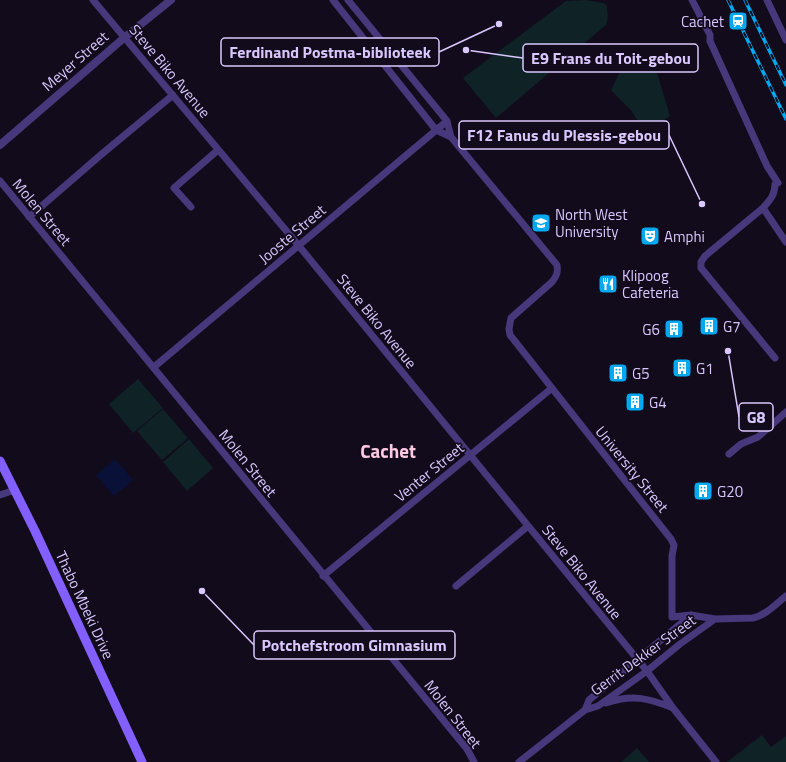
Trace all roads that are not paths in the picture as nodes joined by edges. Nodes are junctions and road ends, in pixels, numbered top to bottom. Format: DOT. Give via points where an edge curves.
graph roads {
  1 [pos="94,0"];
  2 [pos="170,0"];
  3 [pos="333,0"];
  4 [pos="348,0"];
  5 [pos="692,0"];
  6 [pos="766,0"];
  7 [pos="125,37"];
  8 [pos="786,40"];
  9 [pos="173,95"];
  10 [pos="447,121"];
  11 [pos="436,130"];
  12 [pos="451,137"];
  13 [pos="0,145"];
  14 [pos="218,150"];
  15 [pos="0,181"];
  16 [pos="191,207"];
  17 [pos="763,208"];
  18 [pos="29,217"];
  19 [pos="786,242"];
  20 [pos="299,246"];
  21 [pos="775,358"];
  22 [pos="154,367"];
  23 [pos="552,388"];
  24 [pos="786,412"];
  25 [pos="729,454"];
  26 [pos="470,455"];
  27 [pos="0,461"];
  28 [pos="15,490"];
  29 [pos="0,495"];
  30 [pos="528,526"];
  31 [pos="323,576"];
  32 [pos="456,586"];
  33 [pos="786,596"];
  34 [pos="691,615"];
  35 [pos="715,618"];
  36 [pos="638,660"];
  37 [pos="647,671"];
  38 [pos="598,706"];
  39 [pos="673,708"];
  40 [pos="585,710"];
  41 [pos="142,762"];
  42 [pos="474,762"];
  43 [pos="519,762"];
  44 [pos="716,762"];
  1 -- 7 [label="street, Steve Biko Avenue"];
  2 -- 7 [label="street, Meyer Street"];
  3 -- 11 [label="street"];
  4 -- 10 [label="street"];
  5 -- 17 [label="street" via="767,166 778,183 774,184 775,191"];
  6 -- 8 [label="street"];
  7 -- 9 [label="street, Steve Biko Avenue"];
  7 -- 13 [label="street, Meyer Street"];
  9 -- 14 [label="street, Steve Biko Avenue"];
  9 -- 18 [label="street"];
  10 -- 11 [label="street, Jooste Street"];
  10 -- 12 [label="street"];
  11 -- 12 [label="street"];
  11 -- 20 [label="street, Jooste Street"];
  12 -- 23 [label="street, University Street" via="556,265 556,277 511,318 509,329 510,335"];
  14 -- 16 [label="street" via="174,188"];
  14 -- 20 [label="street, Steve Biko Avenue"];
  15 -- 18 [label="street, Molen Street"];
  17 -- 19 [label="street"];
  17 -- 21 [label="street" via="705,256 701,268"];
  18 -- 22 [label="street, Molen Street"];
  20 -- 22 [label="street, Jooste Street"];
  20 -- 26 [label="street, Steve Biko Avenue"];
  22 -- 31 [label="street, Molen Street"];
  23 -- 26 [label="street, Venter Street"];
  23 -- 34 [label="street, University Street" via="671,539 674,545 672,617"];
  24 -- 25 [label="street" via="758,437 741,444"];
  26 -- 30 [label="street, Steve Biko Avenue"];
  26 -- 31 [label="street, Venter Street"];
  27 -- 28 [label="main road, Thabo Mbeki Drive"];
  28 -- 29 [label="street"];
  28 -- 41 [label="main road, Thabo Mbeki Drive"];
  30 -- 32 [label="street"];
  30 -- 36 [label="street, Steve Biko Avenue"];
  31 -- 42 [label="street, Molen Street" via="467,749"];
  33 -- 35 [label="street, University Street" via="758,617"];
  34 -- 35 [label="street, University Street"];
  34 -- 36 [label="street, Gerrit Dekker Street"];
  35 -- 37 [label="street, Gerrit Dekker Street"];
  36 -- 37 [label="street, Steve Biko Avenue"];
  36 -- 40 [label="street, Gerrit Dekker Street" via="589,700"];
  37 -- 38 [label="street, Gerrit Dekker Street"];
  37 -- 39 [label="street, Steve Biko Avenue"];
  38 -- 39 [label="street" via="620,698 633,697"];
  38 -- 40 [label="street, Gerrit Dekker Street"];
  39 -- 44 [label="street, Steve Biko Avenue"];
  40 -- 43 [label="street, Gerrit Dekker Street"];
}
